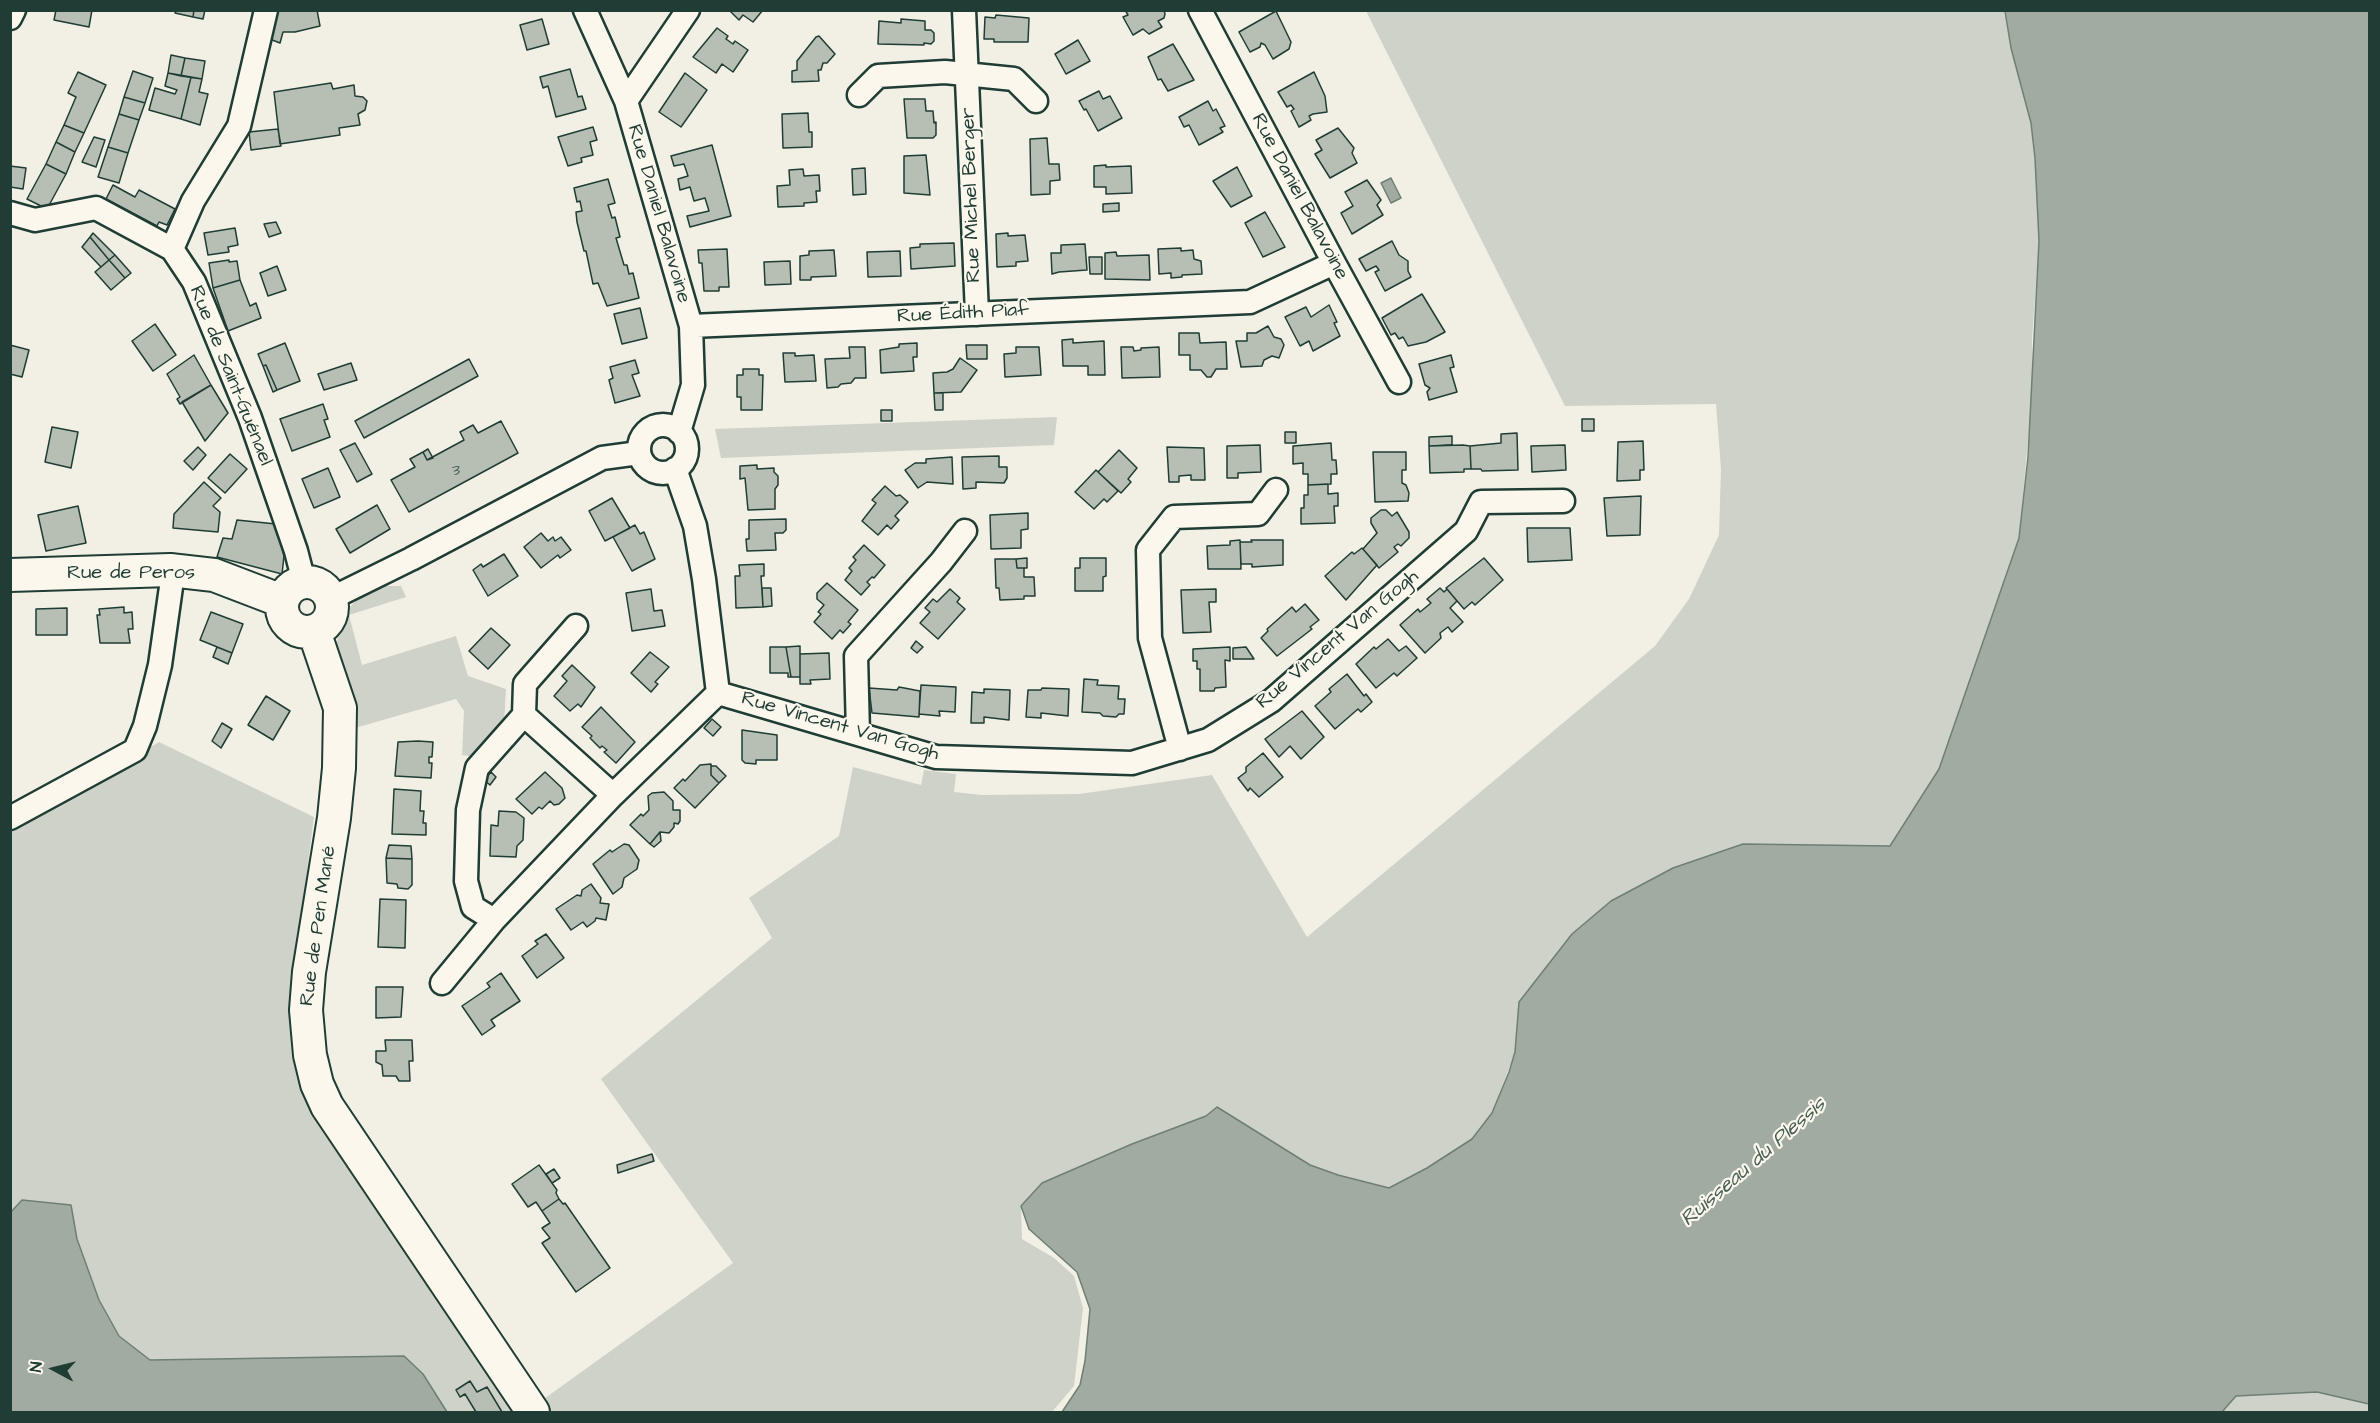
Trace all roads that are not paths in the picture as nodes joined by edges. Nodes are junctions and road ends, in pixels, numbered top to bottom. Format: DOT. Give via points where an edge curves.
graph roads {
  1 [pos="14,10"];
  2 [pos="266,10"];
  3 [pos="585,10"];
  4 [pos="688,10"];
  5 [pos="964,10"];
  6 [pos="1200,10"];
  7 [pos="10,18"];
  8 [pos="968,75"];
  9 [pos="859,95"];
  10 [pos="626,100"];
  11 [pos="1036,101"];
  12 [pos="10,213"];
  13 [pos="172,249"];
  14 [pos="1334,263"];
  15 [pos="977,314"];
  16 [pos="691,327"];
  17 [pos="1399,382"];
  18 [pos="679,432"];
  19 [pos="639,453"];
  20 [pos="675,469"];
  21 [pos="1276,490"];
  22 [pos="1563,501"];
  23 [pos="965,531"];
  24 [pos="170,570"];
  25 [pos="10,575"];
  26 [pos="293,591"];
  27 [pos="330,599"];
  28 [pos="576,626"];
  29 [pos="314,631"];
  30 [pos="718,693"];
  31 [pos="524,715"];
  32 [pos="858,733"];
  33 [pos="1180,749"];
  34 [pos="613,795"];
  35 [pos="10,818"];
  36 [pos="494,920"];
  37 [pos="442,982"];
  38 [pos="533,1413"];
  1 -- 7 [label="street"];
  2 -- 13 [label="street" via="239,126 193,201"];
  3 -- 10 [label="street, Rue Daniel Balavoine"];
  4 -- 10 [label="street, Rue Daniel Balavoine"];
  5 -- 8 [label="street, Rue Michel Berger"];
  6 -- 14 [label="street, Rue Daniel Balavoine"];
  8 -- 9 [label="street" via="945,72 878,76"];
  8 -- 11 [label="street" via="1014,79"];
  8 -- 15 [label="street, Rue Michel Berger"];
  10 -- 16 [label="street, Rue Daniel Balavoine"];
  12 -- 13 [label="street" via="35,220 96,208"];
  13 -- 26 [label="street, Rue de Saint-Guénael" via="194,282 250,418 296,550"];
  14 -- 15 [label="street, Rue Édith Piaf" via="1250,302"];
  14 -- 17 [label="street, Rue Daniel Balavoine"];
  15 -- 16 [label="street, Rue Édith Piaf"];
  16 -- 18 [label="street" via="693,385"];
  18 -- 19 [label="street" via="666,425 651,428 641,439"];
  18 -- 20 [label="street" via="686,451"];
  19 -- 20 [label="street" via="649,468 657,472"];
  19 -- 27 [label="street" via="593,462"];
  20 -- 30 [label="street, Rue Vincent Van Gogh" via="695,525"];
  21 -- 33 [label="street" via="1258,514 1174,517 1148,550 1150,638"];
  22 -- 33 [label="street, Rue Vincent Van Gogh" via="1482,502 1466,531 1271,701 1208,740"];
  23 -- 32 [label="street" via="856,656"];
  24 -- 25 [label="street, Rue de Peros"];
  24 -- 26 [label="street, Rue de Peros"];
  24 -- 35 [label="street" via="160,665 135,750"];
  26 -- 27 [label="street" via="319,584"];
  26 -- 29 [label="street" via="283,615 296,630"];
  27 -- 29 [label="street" via="331,613 325,624"];
  28 -- 31 [label="street" via="525,684"];
  29 -- 38 [label="street, Rue de Pen Mané" via="340,708 338,778 306,1010 317,1084 327,1106"];
  30 -- 32 [label="street, Rue Vincent Van Gogh"];
  30 -- 34 [label="street"];
  31 -- 34 [label="street"];
  31 -- 36 [label="street" via="477,768 468,810 466,881 473,907"];
  32 -- 33 [label="street, Rue Vincent Van Gogh" via="936,757 1132,763"];
  34 -- 36 [label="street"];
  36 -- 37 [label="street"];
}
